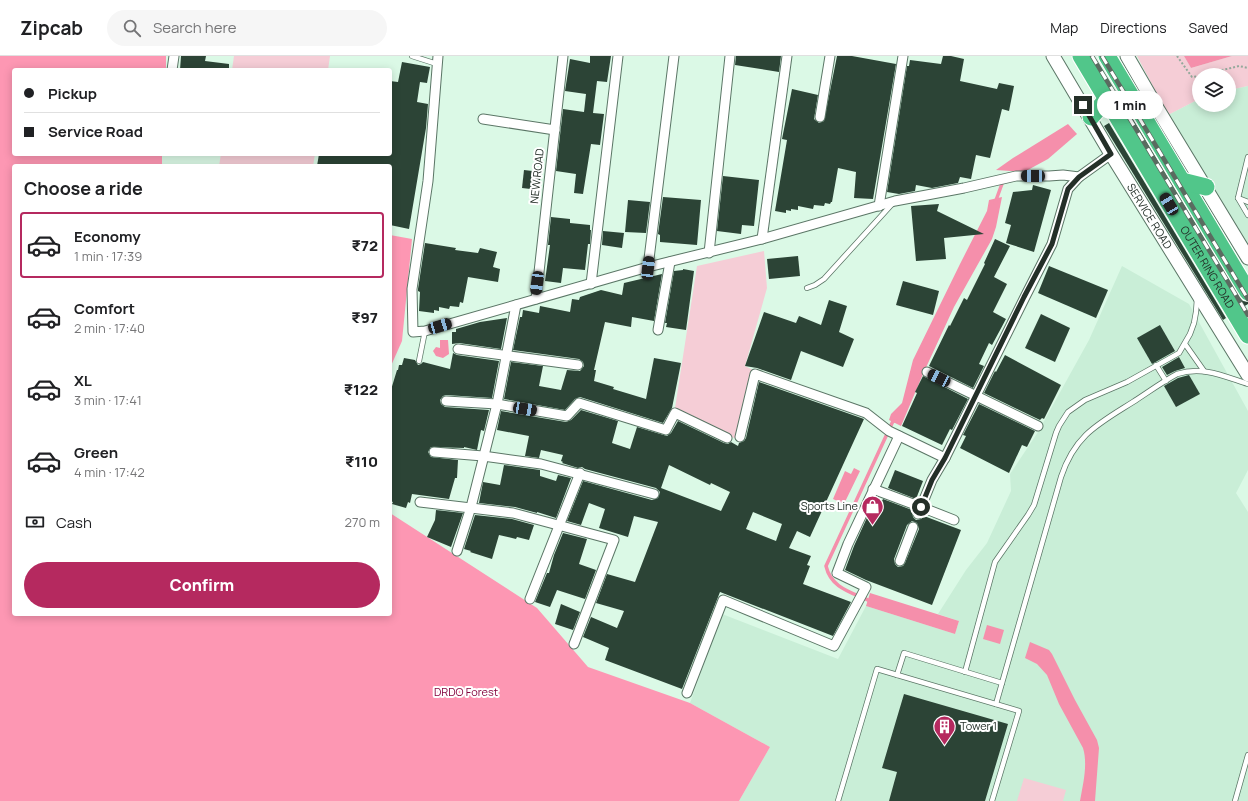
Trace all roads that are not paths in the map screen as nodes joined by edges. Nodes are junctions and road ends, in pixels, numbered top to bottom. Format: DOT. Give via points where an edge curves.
graph roads {
  1 [pos="174,56"];
  2 [pos="412,56"];
  3 [pos="563,56"];
  4 [pos="618,56"];
  5 [pos="674,56"];
  6 [pos="730,56"];
  7 [pos="787,56"];
  8 [pos="830,56"];
  9 [pos="903,56"];
  10 [pos="1053,56"];
  11 [pos="1081,56"];
  12 [pos="1108,56"];
  13 [pos="1127,56"];
  14 [pos="438,60"];
  15 [pos="172,68"];
  16 [pos="1106,100"];
  17 [pos="820,117"];
  18 [pos="1090,118"];
  19 [pos="483,119"];
  20 [pos="554,130"];
  21 [pos="1111,154"];
  22 [pos="1248,157"];
  23 [pos="1079,177"];
  24 [pos="1182,181"];
  25 [pos="1206,187"];
  26 [pos="1238,198"];
  27 [pos="895,201"];
  28 [pos="1248,202"];
  29 [pos="879,206"];
  30 [pos="1248,215"];
  31 [pos="762,239"];
  32 [pos="709,253"];
  33 [pos="1248,258"];
  34 [pos="670,262"];
  35 [pos="648,268"];
  36 [pos="591,284"];
  37 [pos="807,288"];
  38 [pos="1196,290"];
  39 [pos="1248,292"];
  40 [pos="536,299"];
  41 [pos="516,305"];
  42 [pos="658,330"];
  43 [pos="425,331"];
  44 [pos="1248,335"];
  45 [pos="1185,344"];
  46 [pos="458,349"];
  47 [pos="506,356"];
  48 [pos="419,361"];
  49 [pos="578,365"];
  50 [pos="1156,366"];
  51 [pos="1204,371"];
  52 [pos="927,372"];
  53 [pos="1248,375"];
  54 [pos="1166,381"];
  55 [pos="1248,384"];
  56 [pos="975,396"];
  57 [pos="446,400"];
  58 [pos="497,404"];
  59 [pos="1038,426"];
  60 [pos="899,436"];
  61 [pos="740,437"];
  62 [pos="727,438"];
  63 [pos="434,452"];
  64 [pos="483,456"];
  65 [pos="945,458"];
  66 [pos="580,473"];
  67 [pos="873,489"];
  68 [pos="654,494"];
  69 [pos="420,502"];
  70 [pos="471,507"];
  71 [pos="919,510"];
  72 [pos="954,520"];
  73 [pos="559,524"];
  74 [pos="913,527"];
  75 [pos="457,551"];
  76 [pos="900,561"];
  77 [pos="530,599"];
  78 [pos="574,644"];
  79 [pos="965,672"];
  80 [pos="897,675"];
  81 [pos="1002,683"];
  82 [pos="687,693"];
  83 [pos="996,704"];
  84 [pos="1248,756"];
  85 [pos="838,801"];
  86 [pos="992,801"];
  87 [pos="1234,801"];
  1 -- 15 [label="street"];
  2 -- 14 [label="lane"];
  3 -- 20 [label="street, NEW ROAD"];
  4 -- 36 [label="street"];
  5 -- 35 [label="street"];
  6 -- 32 [label="street"];
  7 -- 31 [label="street"];
  8 -- 17 [label="street"];
  9 -- 29 [label="street"];
  10 -- 18 [label="street, SERVICE ROAD"];
  11 -- 16 [label="highway, OUTER RING ROAD"];
  12 -- 24 [label="highway, OUTER RING ROAD"];
  13 -- 25 [label="street"];
  14 -- 43 [label="street" via="428,181 412,289 413,332"];
  16 -- 18 [label="highway"];
  16 -- 44 [label="highway, OUTER RING ROAD"];
  18 -- 21 [label="street, SERVICE ROAD"];
  19 -- 20 [label="street"];
  20 -- 40 [label="street, NEW ROAD"];
  21 -- 23 [label="street"];
  21 -- 38 [label="street, SERVICE ROAD"];
  22 -- 26 [label="lane"];
  23 -- 27 [label="street" via="1016,176"];
  23 -- 56 [label="street" via="1068,189 1052,244"];
  24 -- 25 [label="highway"];
  24 -- 39 [label="highway, OUTER RING ROAD"];
  25 -- 33 [label="street"];
  26 -- 28 [label="lane"];
  26 -- 30 [label="lane"];
  27 -- 29 [label="street"];
  27 -- 37 [label="lane" via="824,279"];
  29 -- 31 [label="street"];
  31 -- 32 [label="street"];
  32 -- 34 [label="street"];
  34 -- 35 [label="street"];
  34 -- 42 [label="street"];
  35 -- 36 [label="street"];
  36 -- 40 [label="street"];
  38 -- 45 [label="lane" via="1196,312"];
  38 -- 53 [label="street, SERVICE ROAD"];
  40 -- 41 [label="street"];
  41 -- 43 [label="street"];
  41 -- 47 [label="street"];
  43 -- 48 [label="lane"];
  45 -- 50 [label="lane" via="1179,352"];
  45 -- 51 [label="lane"];
  46 -- 47 [label="street"];
  47 -- 49 [label="street"];
  47 -- 58 [label="street"];
  50 -- 54 [label="lane"];
  50 -- 79 [label="lane" via="1084,400 1063,419 1056,433 1034,505 995,562"];
  51 -- 54 [label="lane" via="1184,372"];
  51 -- 55 [label="lane"];
  52 -- 56 [label="street"];
  54 -- 81 [label="lane" via="1095,426 1069,455"];
  56 -- 59 [label="street"];
  56 -- 65 [label="street"];
  57 -- 58 [label="street"];
  58 -- 62 [label="street" via="567,416 579,403 666,430 675,413"];
  58 -- 64 [label="street"];
  60 -- 61 [label="street" via="866,413 756,374"];
  60 -- 65 [label="street"];
  60 -- 67 [label="street"];
  63 -- 64 [label="street"];
  64 -- 66 [label="street" via="541,464"];
  64 -- 70 [label="street"];
  65 -- 71 [label="street"];
  66 -- 68 [label="street"];
  66 -- 73 [label="street"];
  67 -- 71 [label="street"];
  67 -- 82 [label="street" via="837,573 866,587 834,646 723,600"];
  69 -- 70 [label="street"];
  70 -- 73 [label="street" via="513,513"];
  70 -- 75 [label="street"];
  71 -- 72 [label="street"];
  73 -- 77 [label="street"];
  73 -- 78 [label="street" via="614,540"];
  74 -- 76 [label="street"];
  79 -- 80 [label="lane" via="904,653"];
  79 -- 81 [label="lane"];
  80 -- 83 [label="lane"];
  80 -- 85 [label="lane" via="877,669"];
  81 -- 83 [label="lane"];
  83 -- 86 [label="lane" via="1019,711"];
  84 -- 87 [label="lane"];
}
